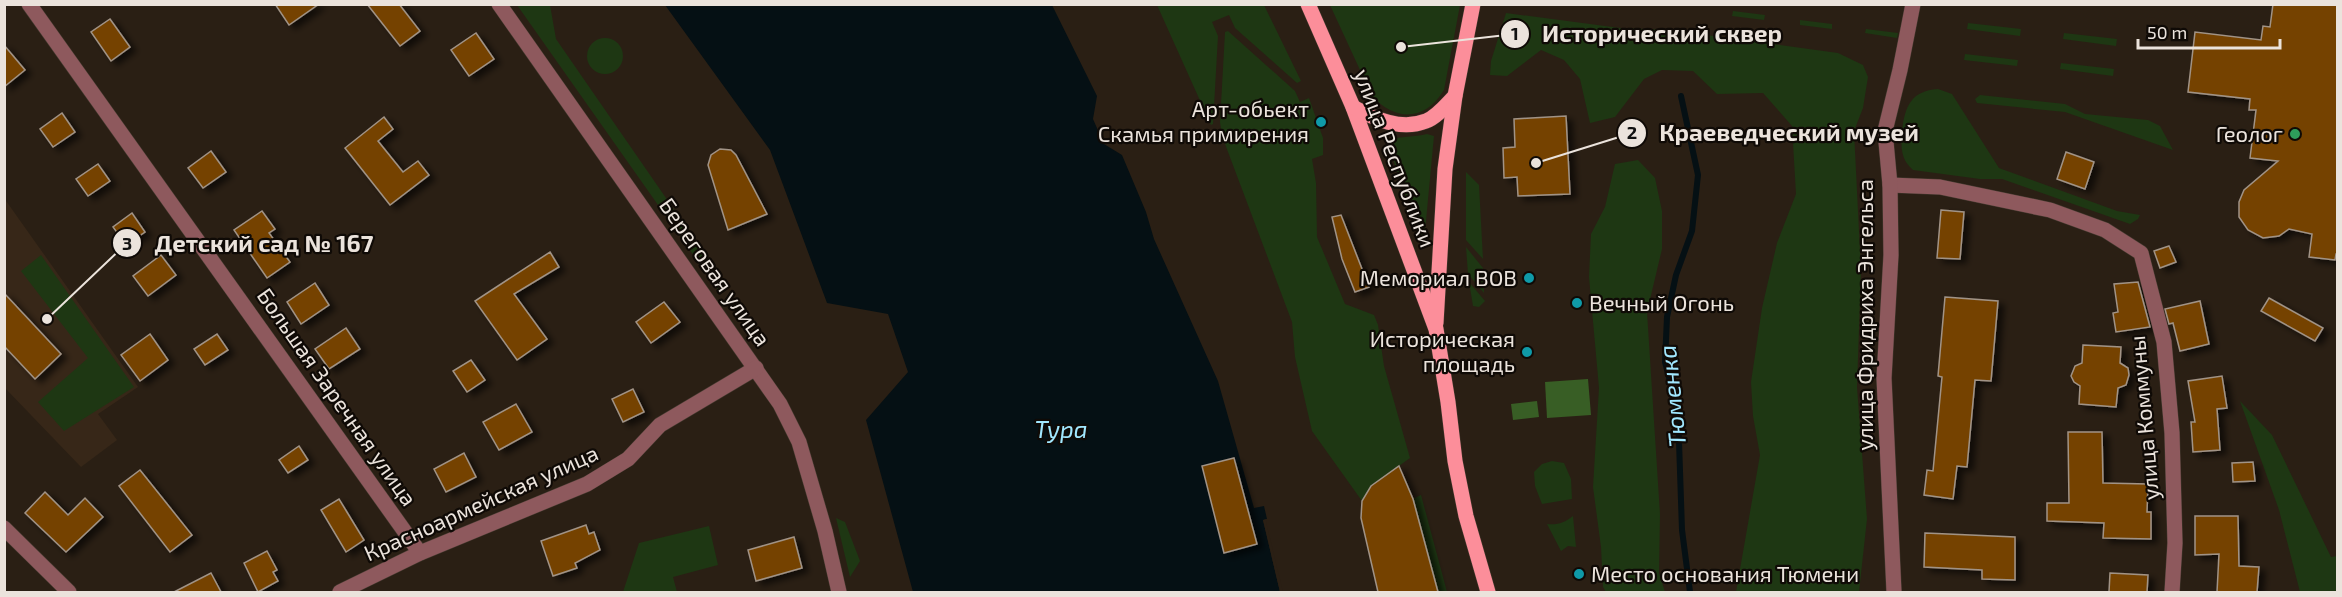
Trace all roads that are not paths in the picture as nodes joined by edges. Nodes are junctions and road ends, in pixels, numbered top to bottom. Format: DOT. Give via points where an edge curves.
graph roads {
  1 [pos="29,4"];
  2 [pos="499,4"];
  3 [pos="1308,4"];
  4 [pos="1473,4"];
  5 [pos="1912,4"];
  6 [pos="1455,96"];
  7 [pos="1353,107"];
  8 [pos="1890,185"];
  9 [pos="1436,329"];
  10 [pos="756,368"];
  11 [pos="4,528"];
  12 [pos="420,553"];
  13 [pos="69,592"];
  14 [pos="340,592"];
  15 [pos="838,592"];
  16 [pos="1488,592"];
  17 [pos="1893,592"];
  18 [pos="2172,592"];
  1 -- 12 [label="street, Большая Заречная улица"];
  2 -- 10 [label="street, Береговая улица"];
  3 -- 7 [label="main road, улица Республики"];
  4 -- 6 [label="main road"];
  5 -- 8 [label="street, улица Фридриха Энгельса" via="1885,131"];
  6 -- 7 [label="main road" via="1427,121 1408,125 1371,117"];
  6 -- 9 [label="main road" via="1445,169"];
  7 -- 9 [label="main road, улица Республики"];
  8 -- 17 [label="street, улица Фридриха Энгельса" via="1891,255 1884,378"];
  8 -- 18 [label="street, улица Коммуны" via="1940,187 2050,210 2105,230 2140,253 2164,342 2172,434"];
  9 -- 16 [label="main road" via="1457,472"];
  10 -- 12 [label="street, Красноармейская улица" via="660,425 628,459 586,484"];
  10 -- 15 [label="street, Береговая улица" via="799,442"];
  11 -- 13 [label="street"];
  12 -- 14 [label="street, Красноармейская улица"];
}
